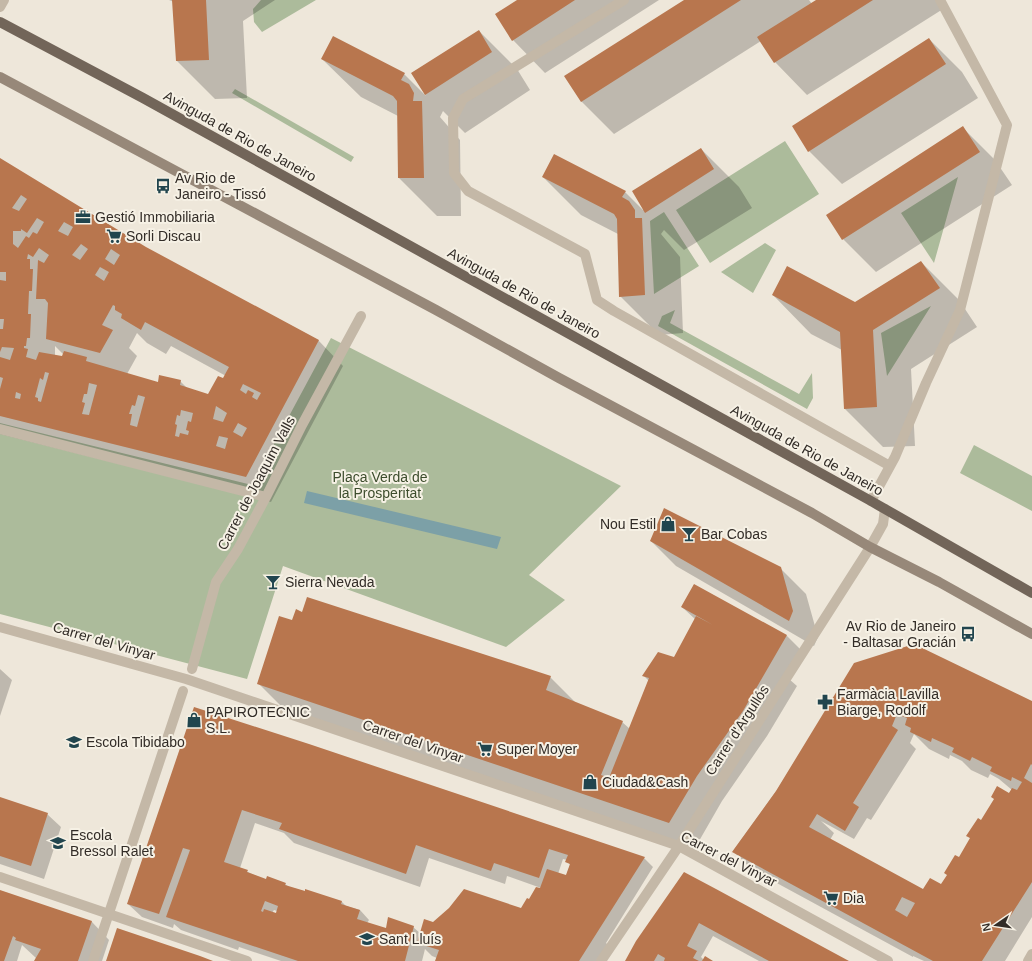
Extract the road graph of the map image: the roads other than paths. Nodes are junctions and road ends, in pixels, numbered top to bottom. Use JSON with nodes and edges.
{"nodes":[{"id":1,"x":624,"y":0,"type":"edge"},
{"id":2,"x":940,"y":0,"type":"edge"},
{"id":3,"x":0,"y":22,"type":"edge"},
{"id":4,"x":0,"y":77,"type":"edge"},
{"id":5,"x":361,"y":316,"type":"dead end"},
{"id":6,"x":0,"y":429,"type":"edge"},
{"id":7,"x":890,"y":466,"type":"junction"},
{"id":8,"x":266,"y":497,"type":"junction"},
{"id":9,"x":871,"y":501,"type":"junction"},
{"id":10,"x":885,"y":509,"type":"junction"},
{"id":11,"x":870,"y":547,"type":"junction"},
{"id":12,"x":1032,"y":593,"type":"edge"},
{"id":13,"x":0,"y":627,"type":"edge"},
{"id":14,"x":1032,"y":634,"type":"edge"},
{"id":15,"x":192,"y":669,"type":"dead end"},
{"id":16,"x":182,"y":691,"type":"dead end"},
{"id":17,"x":679,"y":846,"type":"junction"},
{"id":18,"x":0,"y":877,"type":"edge"},
{"id":19,"x":109,"y":913,"type":"junction"},
{"id":20,"x":1032,"y":954,"type":"edge"},
{"id":21,"x":93,"y":961,"type":"edge"},
{"id":22,"x":247,"y":961,"type":"edge"},
{"id":23,"x":601,"y":961,"type":"edge"},
{"id":24,"x":888,"y":961,"type":"edge"},
{"id":25,"x":1028,"y":961,"type":"edge"}],
"edges":[{"from":1,"to":7,"type":"street"},
{"from":2,"to":7,"type":"street"},
{"from":3,"to":9,"type":"main road","name":"Avinguda de Rio de Janeiro"},
{"from":4,"to":11,"type":"main road"},
{"from":5,"to":8,"type":"street","name":"Carrer de Joaquim Valls"},
{"from":6,"to":8,"type":"street"},
{"from":7,"to":9,"type":"street"},
{"from":8,"to":15,"type":"street","name":"Carrer de Joaquim Valls"},
{"from":9,"to":10,"type":"main road","name":"Avinguda de Rio de Janeiro"},
{"from":10,"to":11,"type":"street","name":"Carrer d'Argullós"},
{"from":10,"to":12,"type":"main road","name":"Avinguda de Rio de Janeiro"},
{"from":11,"to":14,"type":"main road"},
{"from":11,"to":17,"type":"street","name":"Carrer d'Argullós"},
{"from":13,"to":17,"type":"street","name":"Carrer del Vinyar"},
{"from":16,"to":19,"type":"street"},
{"from":17,"to":23,"type":"street","name":"Carrer d'Argullós"},
{"from":17,"to":24,"type":"street","name":"Carrer del Vinyar"},
{"from":18,"to":19,"type":"street"},
{"from":19,"to":21,"type":"street"},
{"from":19,"to":22,"type":"street"},
{"from":20,"to":25,"type":"street"}]}
